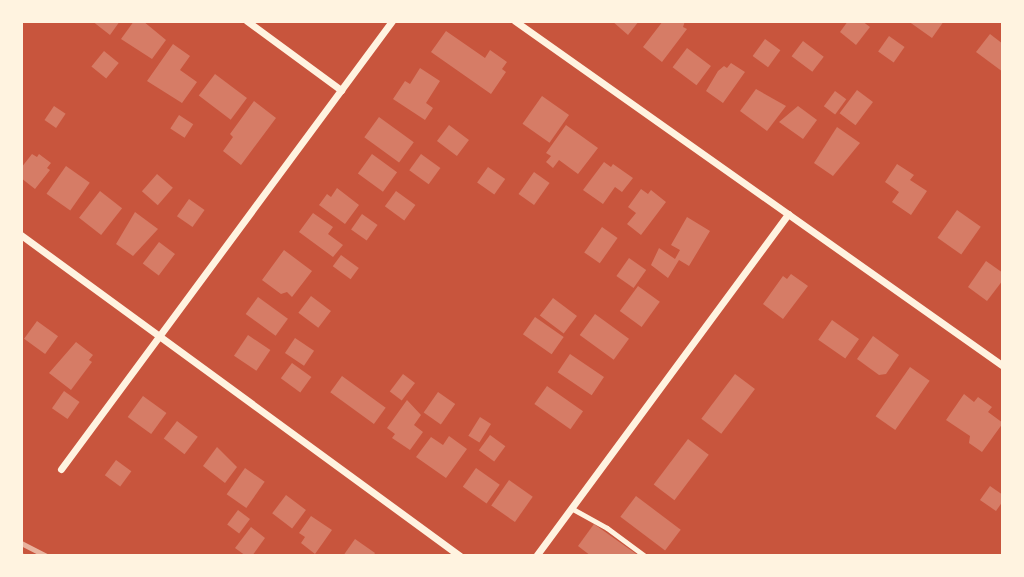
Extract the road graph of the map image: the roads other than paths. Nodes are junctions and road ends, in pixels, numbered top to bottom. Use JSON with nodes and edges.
{"nodes":[{"id":1,"x":247,"y":21,"type":"edge"},
{"id":2,"x":393,"y":21,"type":"edge"},
{"id":3,"x":515,"y":21,"type":"edge"},
{"id":4,"x":341,"y":90,"type":"junction"},
{"id":5,"x":788,"y":214,"type":"junction"},
{"id":6,"x":21,"y":235,"type":"edge"},
{"id":7,"x":160,"y":336,"type":"junction"},
{"id":8,"x":1003,"y":366,"type":"edge"},
{"id":9,"x":61,"y":469,"type":"dead end"},
{"id":10,"x":571,"y":508,"type":"junction"},
{"id":11,"x":460,"y":556,"type":"edge"},
{"id":12,"x":536,"y":556,"type":"edge"},
{"id":13,"x":645,"y":556,"type":"edge"}],
"edges":[{"from":1,"to":4,"type":"street"},
{"from":2,"to":4,"type":"street"},
{"from":3,"to":5,"type":"street"},
{"from":4,"to":7,"type":"street"},
{"from":5,"to":8,"type":"street"},
{"from":5,"to":10,"type":"street"},
{"from":6,"to":7,"type":"street"},
{"from":7,"to":9,"type":"street"},
{"from":7,"to":11,"type":"street"},
{"from":10,"to":12,"type":"street"},
{"from":10,"to":13,"type":"lane"}]}
